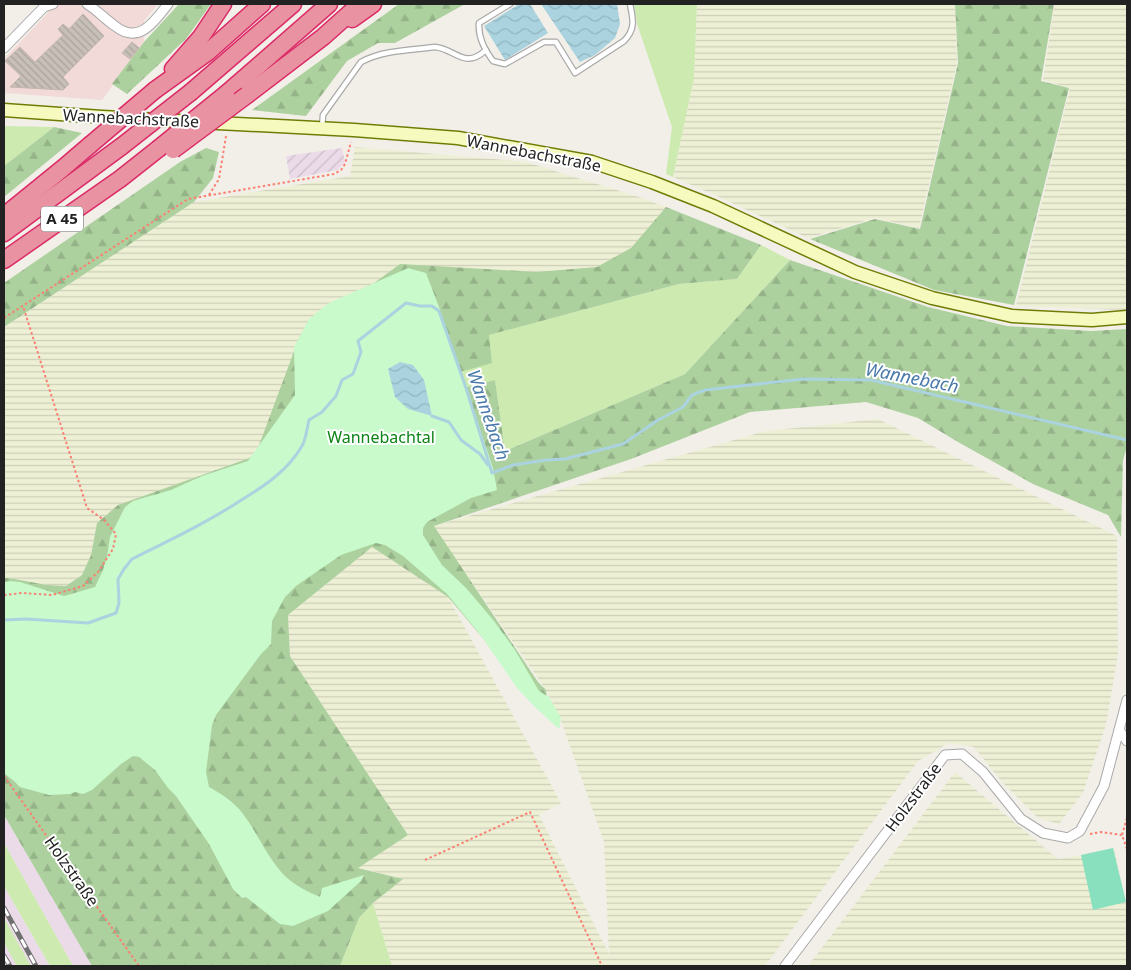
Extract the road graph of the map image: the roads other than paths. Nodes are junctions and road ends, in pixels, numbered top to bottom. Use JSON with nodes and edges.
{"nodes":[{"id":1,"x":53,"y":4,"type":"edge"},
{"id":2,"x":87,"y":4,"type":"edge"},
{"id":3,"x":168,"y":4,"type":"edge"},
{"id":4,"x":224,"y":4,"type":"edge"},
{"id":5,"x":262,"y":4,"type":"edge"},
{"id":6,"x":293,"y":4,"type":"edge"},
{"id":7,"x":329,"y":4,"type":"edge"},
{"id":8,"x":360,"y":4,"type":"edge"},
{"id":9,"x":374,"y":4,"type":"edge"},
{"id":10,"x":510,"y":4,"type":"edge"},
{"id":11,"x":630,"y":4,"type":"edge"},
{"id":12,"x":323,"y":37,"type":"junction"},
{"id":13,"x":4,"y":48,"type":"edge"},
{"id":14,"x":486,"y":50,"type":"junction"},
{"id":15,"x":155,"y":90,"type":"junction"},
{"id":16,"x":4,"y":110,"type":"edge"},
{"id":17,"x":322,"y":129,"type":"junction"},
{"id":18,"x":165,"y":149,"type":"junction"},
{"id":19,"x":4,"y":216,"type":"edge"},
{"id":20,"x":4,"y":233,"type":"edge"},
{"id":21,"x":4,"y":260,"type":"edge"},
{"id":22,"x":1127,"y":317,"type":"edge"},
{"id":23,"x":1127,"y":700,"type":"edge"},
{"id":24,"x":1119,"y":730,"type":"junction"},
{"id":25,"x":1127,"y":740,"type":"edge"},
{"id":26,"x":785,"y":966,"type":"edge"}],
"edges":[{"from":1,"to":13,"type":"street"},
{"from":2,"to":3,"type":"street"},
{"from":4,"to":15,"type":"highway"},
{"from":5,"to":15,"type":"highway"},
{"from":6,"to":20,"type":"highway","number":"A 45","bridge":true},
{"from":7,"to":18,"type":"highway","number":"A 45","bridge":true},
{"from":8,"to":12,"type":"highway"},
{"from":9,"to":12,"type":"highway"},
{"from":10,"to":14,"type":"lane"},
{"from":11,"to":14,"type":"lane"},
{"from":12,"to":18,"type":"highway","bridge":true},
{"from":14,"to":17,"type":"lane"},
{"from":15,"to":19,"type":"highway","bridge":true},
{"from":16,"to":17,"type":"main road","name":"Wannebachstraße"},
{"from":17,"to":22,"type":"main road","name":"Wannebachstraße"},
{"from":18,"to":21,"type":"highway","number":"A 45"},
{"from":23,"to":24,"type":"street"},
{"from":24,"to":25,"type":"street"},
{"from":24,"to":26,"type":"street","name":"Holzstraße"}]}
